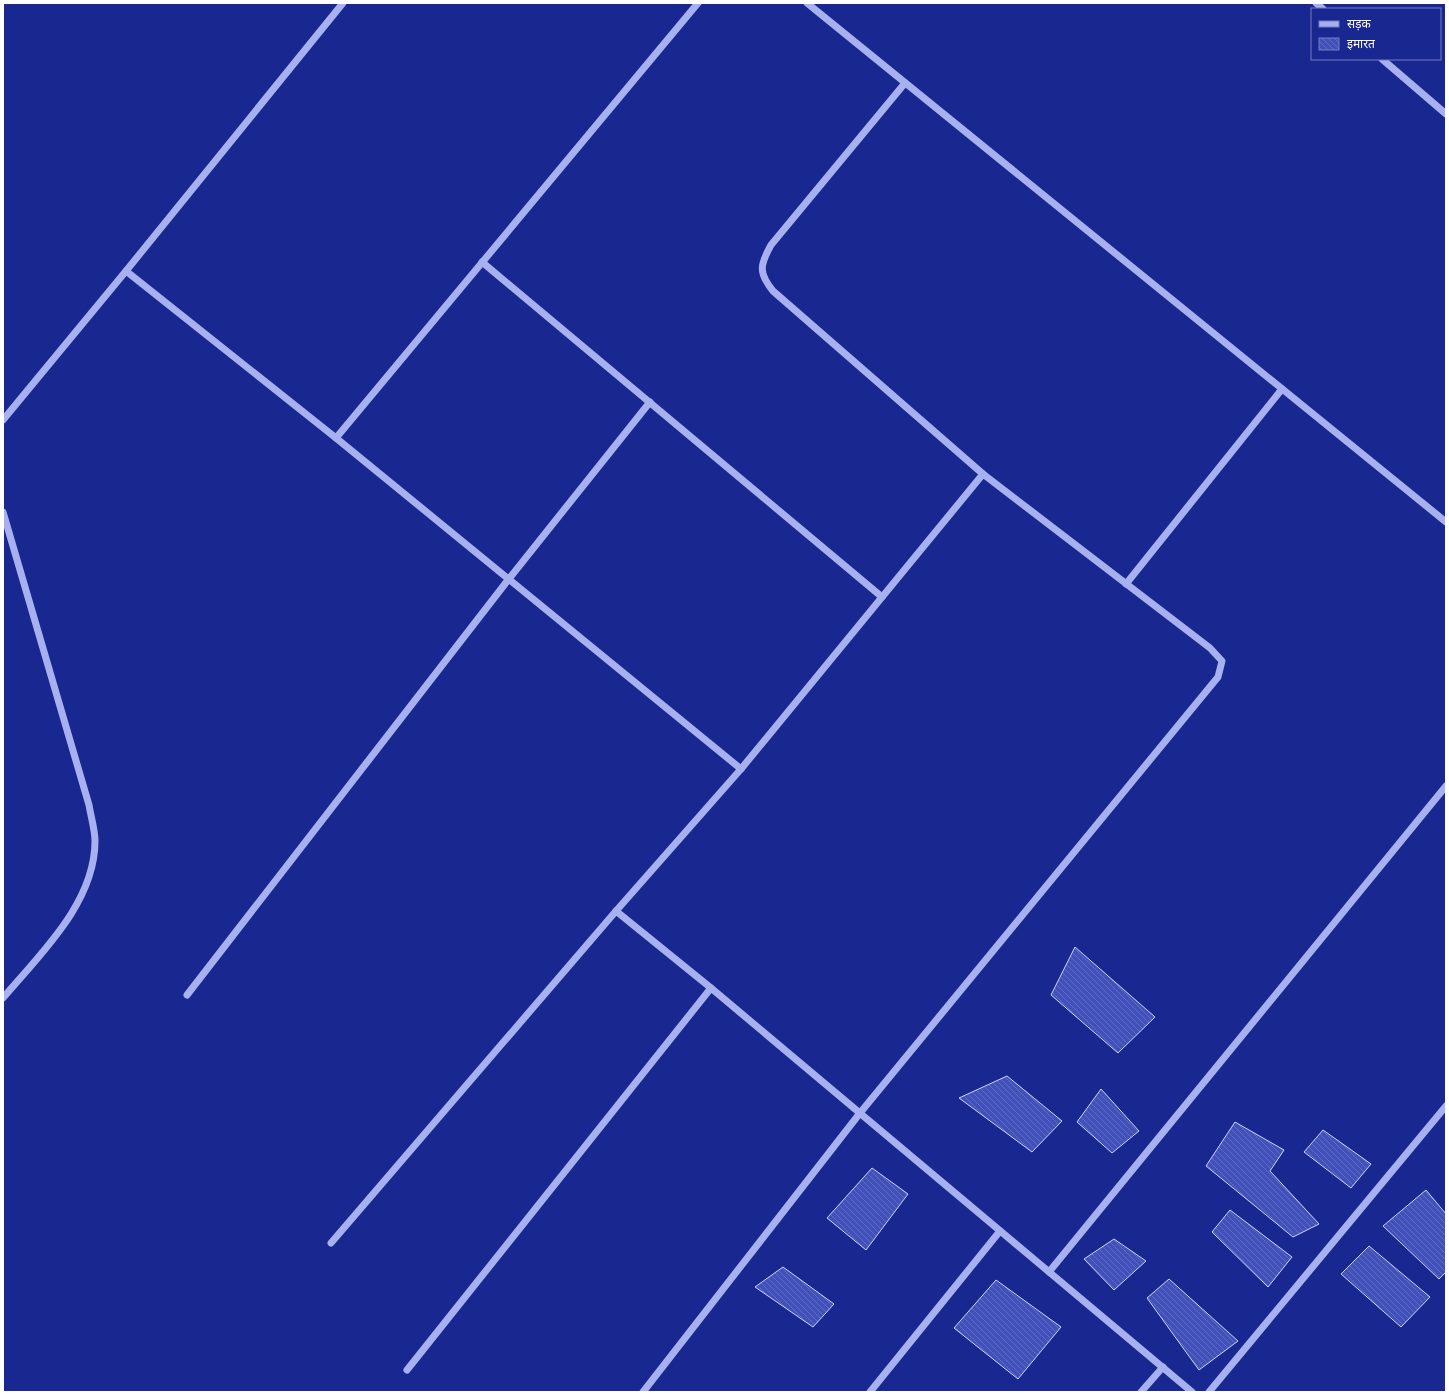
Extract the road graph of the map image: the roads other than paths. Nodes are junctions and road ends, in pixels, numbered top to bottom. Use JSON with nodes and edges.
{"nodes":[{"id":1,"x":343,"y":3,"type":"edge"},
{"id":2,"x":698,"y":3,"type":"edge"},
{"id":3,"x":807,"y":3,"type":"edge"},
{"id":4,"x":1383,"y":60,"type":"edge"},
{"id":5,"x":905,"y":83,"type":"junction"},
{"id":6,"x":1446,"y":114,"type":"edge"},
{"id":7,"x":482,"y":262,"type":"junction"},
{"id":8,"x":126,"y":271,"type":"junction"},
{"id":9,"x":1282,"y":390,"type":"junction"},
{"id":10,"x":650,"y":402,"type":"junction"},
{"id":11,"x":3,"y":420,"type":"edge"},
{"id":12,"x":336,"y":438,"type":"junction"},
{"id":13,"x":983,"y":474,"type":"junction"},
{"id":14,"x":3,"y":512,"type":"edge"},
{"id":15,"x":1446,"y":522,"type":"edge"},
{"id":16,"x":508,"y":580,"type":"junction"},
{"id":17,"x":1126,"y":584,"type":"junction"},
{"id":18,"x":882,"y":597,"type":"junction"},
{"id":19,"x":741,"y":769,"type":"junction"},
{"id":20,"x":1446,"y":786,"type":"edge"},
{"id":21,"x":616,"y":911,"type":"junction"},
{"id":22,"x":711,"y":988,"type":"junction"},
{"id":23,"x":187,"y":995,"type":"dead end"},
{"id":24,"x":3,"y":998,"type":"edge"},
{"id":25,"x":1446,"y":1106,"type":"edge"},
{"id":26,"x":860,"y":1113,"type":"junction"},
{"id":27,"x":1000,"y":1231,"type":"junction"},
{"id":28,"x":331,"y":1243,"type":"dead end"},
{"id":29,"x":1049,"y":1272,"type":"junction"},
{"id":30,"x":1163,"y":1367,"type":"junction"},
{"id":31,"x":407,"y":1370,"type":"dead end"},
{"id":32,"x":643,"y":1392,"type":"edge"},
{"id":33,"x":870,"y":1392,"type":"edge"},
{"id":34,"x":1141,"y":1392,"type":"edge"},
{"id":35,"x":1192,"y":1392,"type":"edge"},
{"id":36,"x":1209,"y":1392,"type":"edge"}],
"edges":[{"from":1,"to":8,"type":"street"},
{"from":2,"to":7,"type":"street"},
{"from":3,"to":5,"type":"street"},
{"from":4,"to":6,"type":"street"},
{"from":5,"to":9,"type":"street"},
{"from":5,"to":13,"type":"street"},
{"from":7,"to":10,"type":"street"},
{"from":7,"to":12,"type":"street"},
{"from":8,"to":11,"type":"street"},
{"from":8,"to":12,"type":"street"},
{"from":9,"to":15,"type":"street"},
{"from":9,"to":17,"type":"street"},
{"from":10,"to":16,"type":"street"},
{"from":10,"to":18,"type":"street"},
{"from":12,"to":16,"type":"street"},
{"from":13,"to":17,"type":"street"},
{"from":13,"to":18,"type":"street"},
{"from":14,"to":24,"type":"street"},
{"from":16,"to":19,"type":"street"},
{"from":16,"to":23,"type":"street"},
{"from":17,"to":26,"type":"street"},
{"from":18,"to":19,"type":"street"},
{"from":19,"to":21,"type":"street"},
{"from":20,"to":29,"type":"street"},
{"from":21,"to":22,"type":"street"},
{"from":21,"to":28,"type":"street"},
{"from":22,"to":26,"type":"street"},
{"from":22,"to":31,"type":"street"},
{"from":25,"to":36,"type":"street"},
{"from":26,"to":27,"type":"street"},
{"from":26,"to":32,"type":"street"},
{"from":27,"to":29,"type":"street"},
{"from":27,"to":33,"type":"street"},
{"from":29,"to":30,"type":"street"},
{"from":30,"to":34,"type":"street"},
{"from":30,"to":35,"type":"street"}]}
